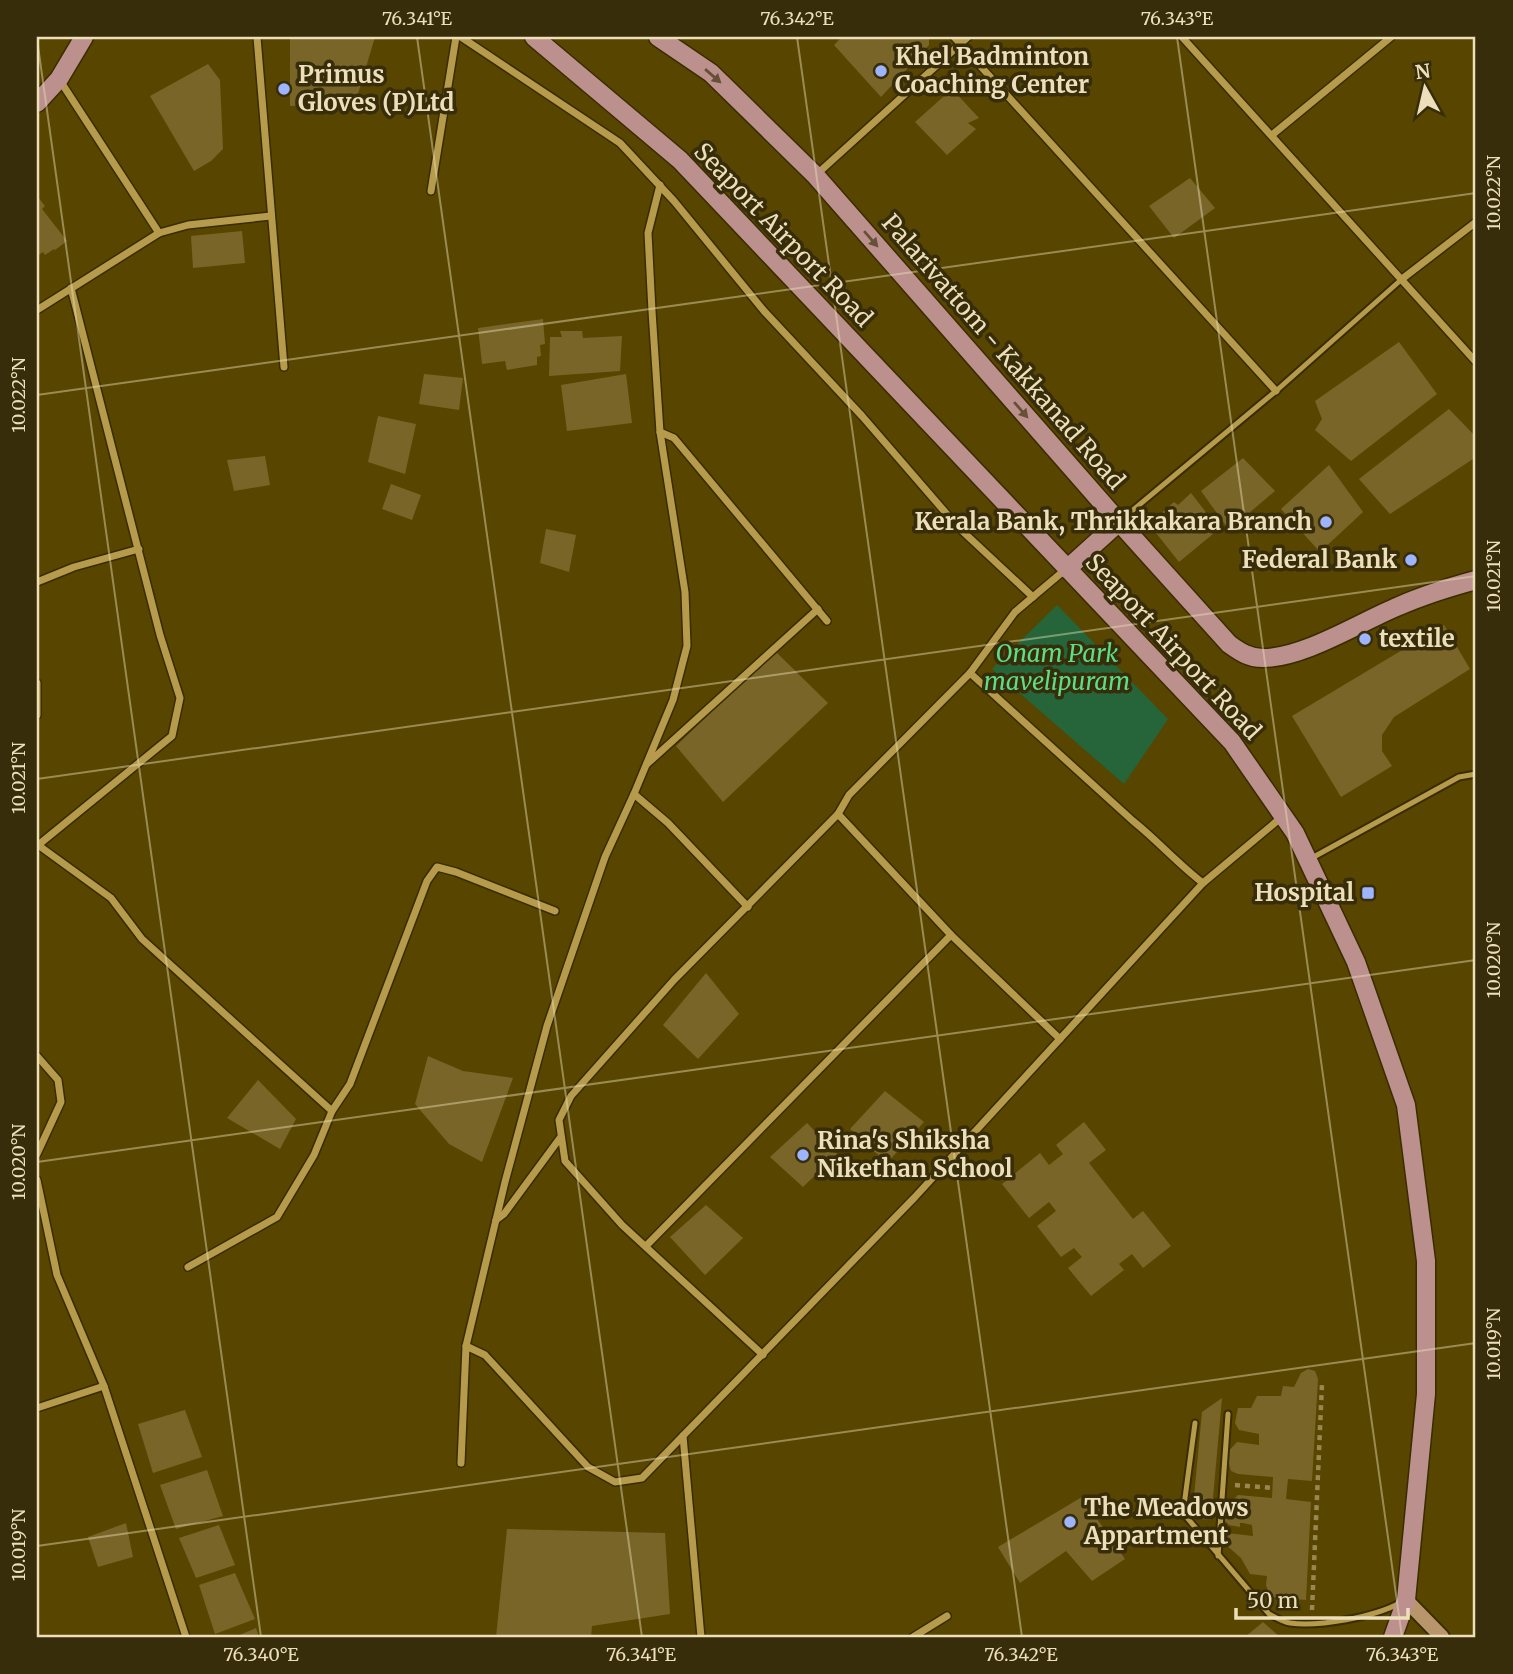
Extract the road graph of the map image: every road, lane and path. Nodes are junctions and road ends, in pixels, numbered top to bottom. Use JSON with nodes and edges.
{"nodes":[{"id":1,"x":84,"y":37,"type":"edge"},
{"id":2,"x":257,"y":37,"type":"edge"},
{"id":3,"x":459,"y":37,"type":"edge"},
{"id":4,"x":534,"y":37,"type":"edge"},
{"id":5,"x":657,"y":37,"type":"edge"},
{"id":6,"x":954,"y":37,"type":"edge"},
{"id":7,"x":968,"y":37,"type":"edge"},
{"id":8,"x":1182,"y":37,"type":"edge"},
{"id":9,"x":1391,"y":37,"type":"edge"},
{"id":10,"x":960,"y":43,"type":"junction"},
{"id":11,"x":60,"y":79,"type":"junction"},
{"id":12,"x":37,"y":103,"type":"edge"},
{"id":13,"x":1272,"y":135,"type":"junction"},
{"id":14,"x":816,"y":175,"type":"junction"},
{"id":15,"x":660,"y":185,"type":"junction"},
{"id":16,"x":431,"y":191,"type":"dead end"},
{"id":17,"x":271,"y":216,"type":"junction"},
{"id":18,"x":1476,"y":222,"type":"edge"},
{"id":19,"x":159,"y":233,"type":"junction"},
{"id":20,"x":1402,"y":279,"type":"junction"},
{"id":21,"x":71,"y":288,"type":"junction"},
{"id":22,"x":37,"y":310,"type":"edge"},
{"id":23,"x":1476,"y":362,"type":"edge"},
{"id":24,"x":284,"y":367,"type":"dead end"},
{"id":25,"x":1276,"y":391,"type":"junction"},
{"id":26,"x":660,"y":432,"type":"junction"},
{"id":27,"x":1119,"y":522,"type":"junction"},
{"id":28,"x":139,"y":550,"type":"junction"},
{"id":29,"x":1067,"y":569,"type":"junction"},
{"id":30,"x":1476,"y":580,"type":"edge"},
{"id":31,"x":37,"y":582,"type":"edge"},
{"id":32,"x":1033,"y":597,"type":"junction"},
{"id":33,"x":818,"y":609,"type":"junction"},
{"id":34,"x":827,"y":621,"type":"dead end"},
{"id":35,"x":970,"y":673,"type":"junction"},
{"id":36,"x":37,"y":683,"type":"edge"},
{"id":37,"x":37,"y":715,"type":"edge"},
{"id":38,"x":644,"y":767,"type":"junction"},
{"id":39,"x":1476,"y":774,"type":"edge"},
{"id":40,"x":634,"y":794,"type":"junction"},
{"id":41,"x":838,"y":814,"type":"junction"},
{"id":42,"x":1284,"y":815,"type":"junction"},
{"id":43,"x":37,"y":845,"type":"edge"},
{"id":44,"x":1307,"y":860,"type":"junction"},
{"id":45,"x":1203,"y":883,"type":"junction"},
{"id":46,"x":748,"y":907,"type":"junction"},
{"id":47,"x":555,"y":911,"type":"dead end"},
{"id":48,"x":951,"y":935,"type":"junction"},
{"id":49,"x":1060,"y":1039,"type":"junction"},
{"id":50,"x":37,"y":1056,"type":"edge"},
{"id":51,"x":332,"y":1111,"type":"junction"},
{"id":52,"x":560,"y":1138,"type":"junction"},
{"id":53,"x":37,"y":1154,"type":"edge"},
{"id":54,"x":37,"y":1180,"type":"edge"},
{"id":55,"x":495,"y":1222,"type":"junction"},
{"id":56,"x":646,"y":1246,"type":"junction"},
{"id":57,"x":188,"y":1267,"type":"dead end"},
{"id":58,"x":466,"y":1346,"type":"junction"},
{"id":59,"x":763,"y":1354,"type":"junction"},
{"id":60,"x":1322,"y":1384,"type":"dead end"},
{"id":61,"x":104,"y":1386,"type":"junction"},
{"id":62,"x":37,"y":1408,"type":"edge"},
{"id":63,"x":1228,"y":1414,"type":"dead end"},
{"id":64,"x":1195,"y":1423,"type":"dead end"},
{"id":65,"x":683,"y":1436,"type":"junction"},
{"id":66,"x":461,"y":1463,"type":"dead end"},
{"id":67,"x":1223,"y":1484,"type":"junction"},
{"id":68,"x":1273,"y":1488,"type":"dead end"},
{"id":69,"x":1218,"y":1556,"type":"junction"},
{"id":70,"x":1406,"y":1600,"type":"junction"},
{"id":71,"x":1312,"y":1604,"type":"dead end"},
{"id":72,"x":947,"y":1616,"type":"dead end"},
{"id":73,"x":186,"y":1637,"type":"edge"},
{"id":74,"x":701,"y":1637,"type":"edge"},
{"id":75,"x":913,"y":1637,"type":"edge"},
{"id":76,"x":1393,"y":1637,"type":"edge"},
{"id":77,"x":1442,"y":1637,"type":"edge"}],
"edges":[{"from":1,"to":11,"type":"main road"},
{"from":2,"to":17,"type":"street"},
{"from":3,"to":15,"type":"street"},
{"from":3,"to":16,"type":"street"},
{"from":4,"to":29,"type":"main road","name":"Seaport Airport Road"},
{"from":5,"to":14,"type":"main road","name":"Palarivattom - Kakkanad Road","one_way":true},
{"from":6,"to":10,"type":"street"},
{"from":7,"to":10,"type":"street"},
{"from":8,"to":13,"type":"street"},
{"from":9,"to":13,"type":"street"},
{"from":10,"to":14,"type":"street"},
{"from":10,"to":25,"type":"street"},
{"from":11,"to":12,"type":"main road"},
{"from":11,"to":19,"type":"street"},
{"from":13,"to":20,"type":"street"},
{"from":14,"to":27,"type":"main road","name":"Palarivattom - Kakkanad Road","one_way":true},
{"from":15,"to":26,"type":"street"},
{"from":15,"to":32,"type":"street"},
{"from":17,"to":19,"type":"street"},
{"from":17,"to":24,"type":"street"},
{"from":18,"to":20,"type":"street"},
{"from":19,"to":21,"type":"street"},
{"from":20,"to":23,"type":"street"},
{"from":20,"to":25,"type":"lane"},
{"from":21,"to":22,"type":"street"},
{"from":21,"to":28,"type":"street"},
{"from":25,"to":27,"type":"lane"},
{"from":26,"to":33,"type":"street"},
{"from":26,"to":38,"type":"street"},
{"from":27,"to":29,"type":"main road"},
{"from":27,"to":30,"type":"main road","name":"Palarivattom - Kakkanad Road"},
{"from":28,"to":31,"type":"street"},
{"from":28,"to":43,"type":"street"},
{"from":29,"to":32,"type":"street"},
{"from":29,"to":42,"type":"main road","name":"Seaport Airport Road"},
{"from":32,"to":35,"type":"street"},
{"from":33,"to":34,"type":"street"},
{"from":33,"to":38,"type":"street"},
{"from":35,"to":41,"type":"street"},
{"from":35,"to":45,"type":"street"},
{"from":36,"to":37,"type":"street"},
{"from":38,"to":40,"type":"street"},
{"from":39,"to":44,"type":"lane"},
{"from":40,"to":46,"type":"street"},
{"from":40,"to":55,"type":"street"},
{"from":41,"to":46,"type":"street"},
{"from":41,"to":48,"type":"street"},
{"from":42,"to":44,"type":"main road","name":"Seaport Airport Road"},
{"from":42,"to":45,"type":"street"},
{"from":43,"to":51,"type":"street"},
{"from":44,"to":70,"type":"main road","name":"Seaport Airport Road"},
{"from":45,"to":49,"type":"street"},
{"from":46,"to":52,"type":"street"},
{"from":47,"to":51,"type":"street"},
{"from":48,"to":49,"type":"street"},
{"from":48,"to":56,"type":"street"},
{"from":49,"to":59,"type":"street"},
{"from":50,"to":53,"type":"street"},
{"from":51,"to":57,"type":"street"},
{"from":52,"to":55,"type":"street"},
{"from":52,"to":56,"type":"street"},
{"from":54,"to":61,"type":"street"},
{"from":55,"to":58,"type":"street"},
{"from":56,"to":59,"type":"street"},
{"from":58,"to":65,"type":"street"},
{"from":58,"to":66,"type":"street"},
{"from":59,"to":65,"type":"street"},
{"from":60,"to":71,"type":"path"},
{"from":61,"to":62,"type":"street"},
{"from":61,"to":73,"type":"street"},
{"from":63,"to":67,"type":"lane"},
{"from":64,"to":69,"type":"lane"},
{"from":65,"to":74,"type":"street"},
{"from":67,"to":68,"type":"path"},
{"from":67,"to":69,"type":"lane"},
{"from":69,"to":70,"type":"lane"},
{"from":70,"to":76,"type":"main road","name":"Seaport Airport Road"},
{"from":70,"to":77,"type":"main road"},
{"from":72,"to":75,"type":"street"}]}
